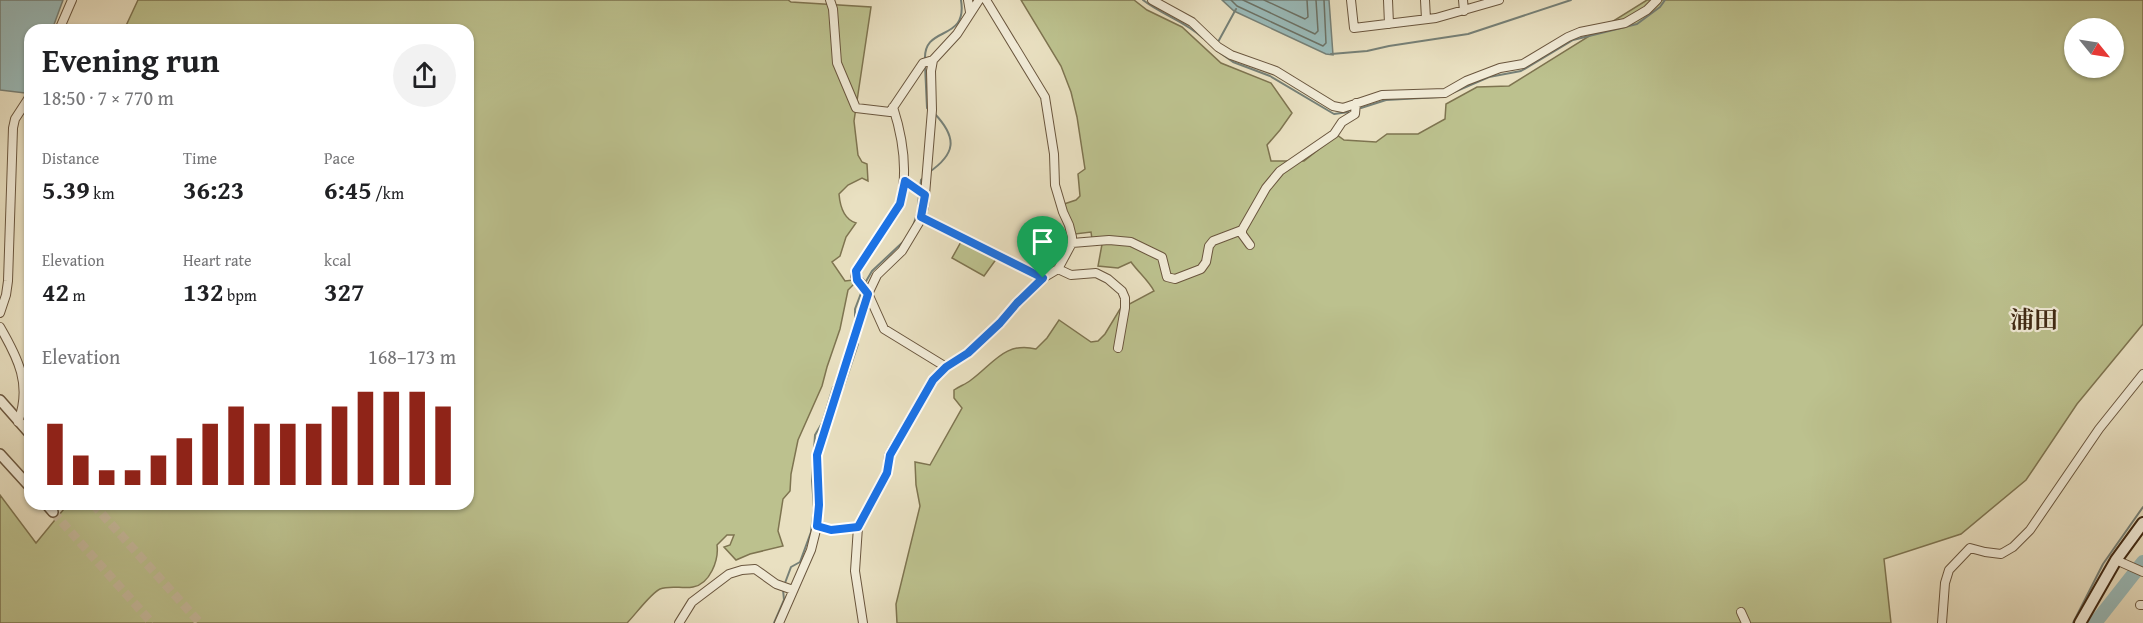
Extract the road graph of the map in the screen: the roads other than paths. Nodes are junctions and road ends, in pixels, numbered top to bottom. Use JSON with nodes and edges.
{"nodes":[{"id":1,"x":72,"y":0,"type":"edge"},
{"id":2,"x":830,"y":0,"type":"edge"},
{"id":3,"x":968,"y":0,"type":"edge"},
{"id":4,"x":978,"y":0,"type":"edge"},
{"id":5,"x":986,"y":0,"type":"edge"},
{"id":6,"x":1152,"y":0,"type":"edge"},
{"id":7,"x":1351,"y":0,"type":"edge"},
{"id":8,"x":1388,"y":0,"type":"edge"},
{"id":9,"x":1425,"y":0,"type":"edge"},
{"id":10,"x":1463,"y":0,"type":"edge"},
{"id":11,"x":1499,"y":0,"type":"edge"},
{"id":12,"x":1657,"y":0,"type":"edge"},
{"id":13,"x":1464,"y":11,"type":"junction"},
{"id":14,"x":970,"y":12,"type":"junction"},
{"id":15,"x":1426,"y":19,"type":"junction"},
{"id":16,"x":62,"y":24,"type":"edge"},
{"id":17,"x":1389,"y":24,"type":"junction"},
{"id":18,"x":928,"y":61,"type":"junction"},
{"id":19,"x":1356,"y":103,"type":"junction"},
{"id":20,"x":24,"y":105,"type":"edge"},
{"id":21,"x":893,"y":107,"type":"junction"},
{"id":22,"x":905,"y":181,"type":"junction"},
{"id":23,"x":921,"y":193,"type":"junction"},
{"id":24,"x":921,"y":217,"type":"junction"},
{"id":25,"x":1242,"y":230,"type":"junction"},
{"id":26,"x":1072,"y":243,"type":"junction"},
{"id":27,"x":1250,"y":245,"type":"dead end"},
{"id":28,"x":1058,"y":269,"type":"junction"},
{"id":29,"x":1043,"y":278,"type":"junction"},
{"id":30,"x":865,"y":289,"type":"junction"},
{"id":31,"x":0,"y":313,"type":"edge"},
{"id":32,"x":0,"y":327,"type":"edge"},
{"id":33,"x":1118,"y":348,"type":"dead end"},
{"id":34,"x":946,"y":367,"type":"junction"},
{"id":35,"x":2143,"y":374,"type":"edge"},
{"id":36,"x":0,"y":400,"type":"edge"},
{"id":37,"x":18,"y":422,"type":"junction"},
{"id":38,"x":24,"y":428,"type":"edge"},
{"id":39,"x":0,"y":454,"type":"edge"},
{"id":40,"x":24,"y":480,"type":"edge"},
{"id":41,"x":2143,"y":523,"type":"edge"},
{"id":42,"x":817,"y":526,"type":"junction"},
{"id":43,"x":858,"y":527,"type":"junction"},
{"id":44,"x":2116,"y":560,"type":"junction"},
{"id":45,"x":2142,"y":571,"type":"edge"},
{"id":46,"x":787,"y":588,"type":"junction"},
{"id":47,"x":1742,"y":612,"type":"dead end"},
{"id":48,"x":680,"y":623,"type":"edge"},
{"id":49,"x":779,"y":623,"type":"edge"},
{"id":50,"x":863,"y":623,"type":"edge"},
{"id":51,"x":1746,"y":623,"type":"edge"},
{"id":52,"x":1942,"y":623,"type":"edge"},
{"id":53,"x":2080,"y":623,"type":"edge"}],
"edges":[{"from":1,"to":16,"type":"street"},
{"from":2,"to":21,"type":"street"},
{"from":3,"to":14,"type":"street"},
{"from":4,"to":14,"type":"street"},
{"from":5,"to":26,"type":"street"},
{"from":6,"to":19,"type":"street"},
{"from":7,"to":17,"type":"street"},
{"from":8,"to":17,"type":"street"},
{"from":9,"to":15,"type":"street"},
{"from":10,"to":13,"type":"street"},
{"from":11,"to":13,"type":"street"},
{"from":12,"to":19,"type":"street"},
{"from":13,"to":15,"type":"street"},
{"from":14,"to":18,"type":"street"},
{"from":15,"to":17,"type":"street"},
{"from":18,"to":21,"type":"street"},
{"from":18,"to":23,"type":"street"},
{"from":19,"to":25,"type":"street"},
{"from":20,"to":31,"type":"street"},
{"from":21,"to":22,"type":"street"},
{"from":22,"to":23,"type":"street"},
{"from":22,"to":30,"type":"street"},
{"from":23,"to":24,"type":"street"},
{"from":24,"to":29,"type":"street"},
{"from":24,"to":30,"type":"street"},
{"from":25,"to":26,"type":"street"},
{"from":25,"to":27,"type":"street"},
{"from":26,"to":28,"type":"street"},
{"from":28,"to":29,"type":"street"},
{"from":28,"to":33,"type":"street"},
{"from":29,"to":34,"type":"street"},
{"from":30,"to":34,"type":"street"},
{"from":30,"to":42,"type":"street"},
{"from":32,"to":37,"type":"street"},
{"from":34,"to":43,"type":"street"},
{"from":35,"to":52,"type":"street"},
{"from":36,"to":37,"type":"street"},
{"from":37,"to":38,"type":"street"},
{"from":39,"to":40,"type":"street"},
{"from":41,"to":44,"type":"main road"},
{"from":42,"to":43,"type":"street"},
{"from":42,"to":46,"type":"street"},
{"from":43,"to":50,"type":"street"},
{"from":44,"to":45,"type":"street"},
{"from":44,"to":53,"type":"main road"},
{"from":46,"to":48,"type":"street"},
{"from":46,"to":49,"type":"street"},
{"from":47,"to":51,"type":"street"}]}
